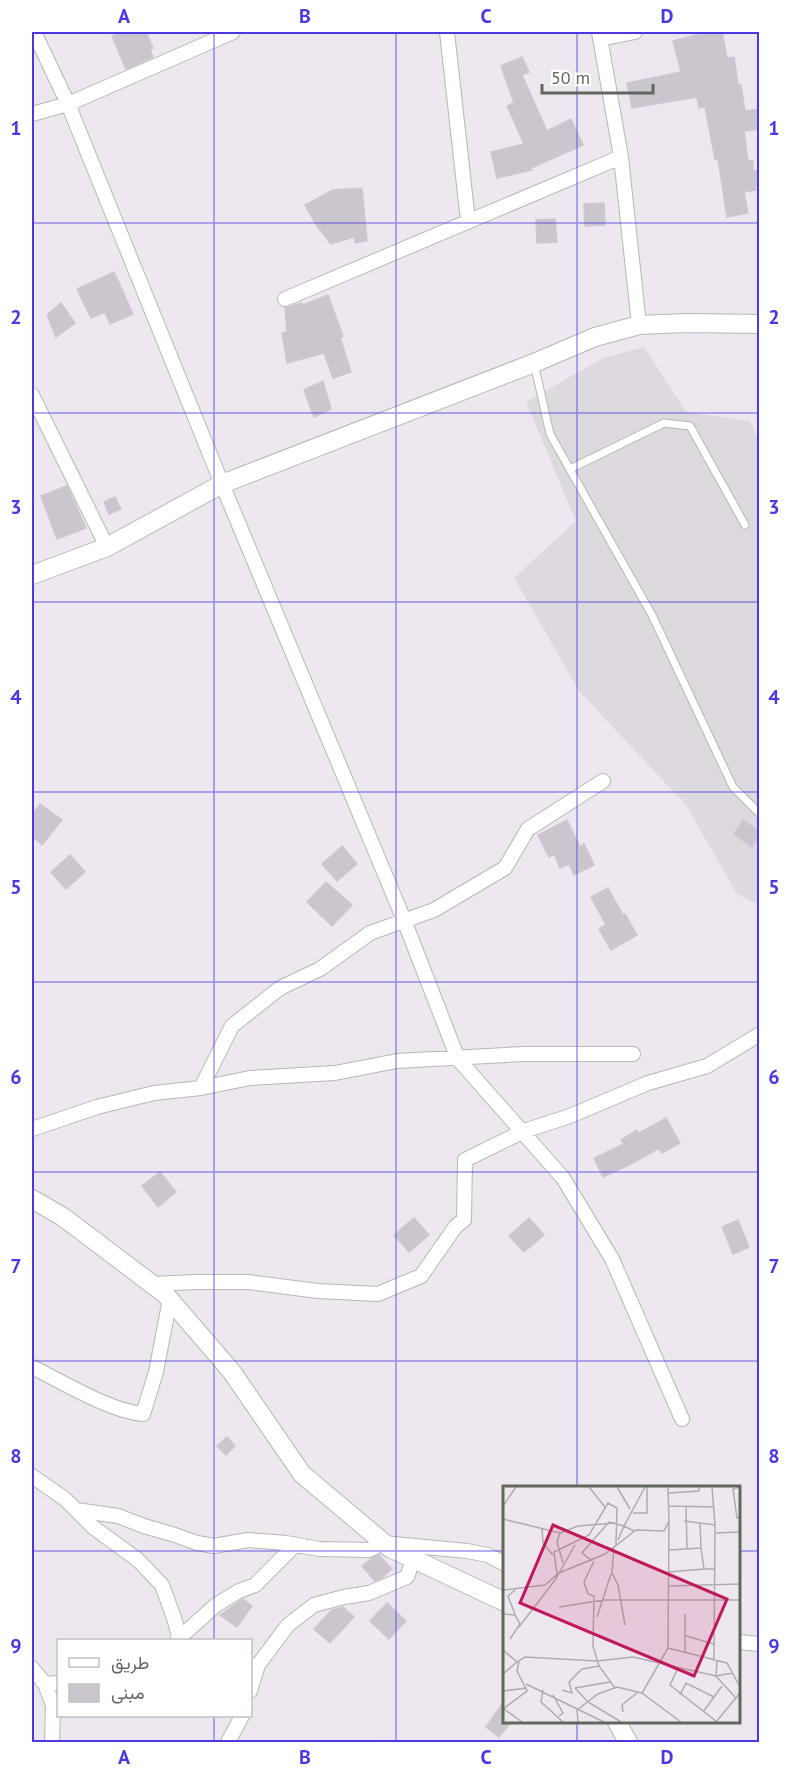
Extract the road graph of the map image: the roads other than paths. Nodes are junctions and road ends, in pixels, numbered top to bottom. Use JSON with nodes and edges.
{"nodes":[{"id":1,"x":34,"y":32,"type":"edge"},
{"id":2,"x":233,"y":32,"type":"edge"},
{"id":3,"x":447,"y":32,"type":"edge"},
{"id":4,"x":635,"y":32,"type":"edge"},
{"id":5,"x":599,"y":35,"type":"edge"},
{"id":6,"x":68,"y":104,"type":"junction"},
{"id":7,"x":32,"y":114,"type":"edge"},
{"id":8,"x":621,"y":157,"type":"junction"},
{"id":9,"x":468,"y":221,"type":"junction"},
{"id":10,"x":285,"y":299,"type":"dead end"},
{"id":11,"x":759,"y":324,"type":"edge"},
{"id":12,"x":639,"y":325,"type":"junction"},
{"id":13,"x":534,"y":363,"type":"junction"},
{"id":14,"x":32,"y":395,"type":"edge"},
{"id":15,"x":570,"y":469,"type":"junction"},
{"id":16,"x":222,"y":484,"type":"junction"},
{"id":17,"x":745,"y":525,"type":"dead end"},
{"id":18,"x":107,"y":547,"type":"junction"},
{"id":19,"x":32,"y":575,"type":"edge"},
{"id":20,"x":603,"y":781,"type":"dead end"},
{"id":21,"x":759,"y":814,"type":"edge"},
{"id":22,"x":404,"y":920,"type":"junction"},
{"id":23,"x":759,"y":1034,"type":"edge"},
{"id":24,"x":633,"y":1054,"type":"dead end"},
{"id":25,"x":458,"y":1059,"type":"junction"},
{"id":26,"x":201,"y":1088,"type":"junction"},
{"id":27,"x":32,"y":1129,"type":"edge"},
{"id":28,"x":524,"y":1131,"type":"junction"},
{"id":29,"x":32,"y":1200,"type":"edge"},
{"id":30,"x":152,"y":1284,"type":"junction"},
{"id":31,"x":170,"y":1299,"type":"junction"},
{"id":32,"x":32,"y":1367,"type":"edge"},
{"id":33,"x":682,"y":1419,"type":"dead end"},
{"id":34,"x":32,"y":1476,"type":"edge"},
{"id":35,"x":76,"y":1510,"type":"junction"},
{"id":36,"x":383,"y":1543,"type":"junction"},
{"id":37,"x":296,"y":1545,"type":"junction"},
{"id":38,"x":414,"y":1560,"type":"junction"},
{"id":39,"x":503,"y":1563,"type":"edge"},
{"id":40,"x":503,"y":1602,"type":"edge"},
{"id":41,"x":179,"y":1639,"type":"edge"},
{"id":42,"x":180,"y":1639,"type":"edge"},
{"id":43,"x":740,"y":1642,"type":"edge"},
{"id":44,"x":759,"y":1644,"type":"edge"},
{"id":45,"x":254,"y":1665,"type":"edge"},
{"id":46,"x":32,"y":1668,"type":"edge"},
{"id":47,"x":52,"y":1684,"type":"edge"},
{"id":48,"x":241,"y":1717,"type":"edge"},
{"id":49,"x":618,"y":1723,"type":"edge"},
{"id":50,"x":52,"y":1743,"type":"edge"},
{"id":51,"x":228,"y":1743,"type":"edge"},
{"id":52,"x":628,"y":1743,"type":"edge"}],
"edges":[{"from":1,"to":6,"type":"street"},
{"from":2,"to":6,"type":"street"},
{"from":3,"to":9,"type":"street"},
{"from":4,"to":5,"type":"street"},
{"from":5,"to":8,"type":"street"},
{"from":6,"to":7,"type":"street"},
{"from":6,"to":16,"type":"street"},
{"from":8,"to":9,"type":"street"},
{"from":8,"to":12,"type":"street"},
{"from":9,"to":10,"type":"street"},
{"from":11,"to":12,"type":"street"},
{"from":12,"to":13,"type":"street"},
{"from":13,"to":15,"type":"lane"},
{"from":13,"to":16,"type":"street"},
{"from":14,"to":18,"type":"street"},
{"from":15,"to":17,"type":"lane"},
{"from":15,"to":21,"type":"lane"},
{"from":16,"to":18,"type":"street"},
{"from":16,"to":22,"type":"street"},
{"from":18,"to":19,"type":"street"},
{"from":20,"to":22,"type":"street"},
{"from":22,"to":25,"type":"street"},
{"from":22,"to":26,"type":"street"},
{"from":23,"to":28,"type":"street"},
{"from":24,"to":25,"type":"street"},
{"from":25,"to":26,"type":"street"},
{"from":25,"to":28,"type":"street"},
{"from":26,"to":27,"type":"street"},
{"from":28,"to":30,"type":"street"},
{"from":28,"to":33,"type":"street"},
{"from":29,"to":30,"type":"street"},
{"from":30,"to":31,"type":"street"},
{"from":31,"to":32,"type":"street"},
{"from":31,"to":36,"type":"street"},
{"from":34,"to":35,"type":"street"},
{"from":35,"to":37,"type":"street"},
{"from":35,"to":41,"type":"street"},
{"from":36,"to":37,"type":"street"},
{"from":36,"to":38,"type":"street"},
{"from":36,"to":39,"type":"street"},
{"from":37,"to":42,"type":"street"},
{"from":38,"to":40,"type":"street"},
{"from":38,"to":45,"type":"street"},
{"from":43,"to":44,"type":"street"},
{"from":46,"to":47,"type":"street"},
{"from":47,"to":50,"type":"street"},
{"from":48,"to":51,"type":"street"},
{"from":49,"to":52,"type":"street"}]}
